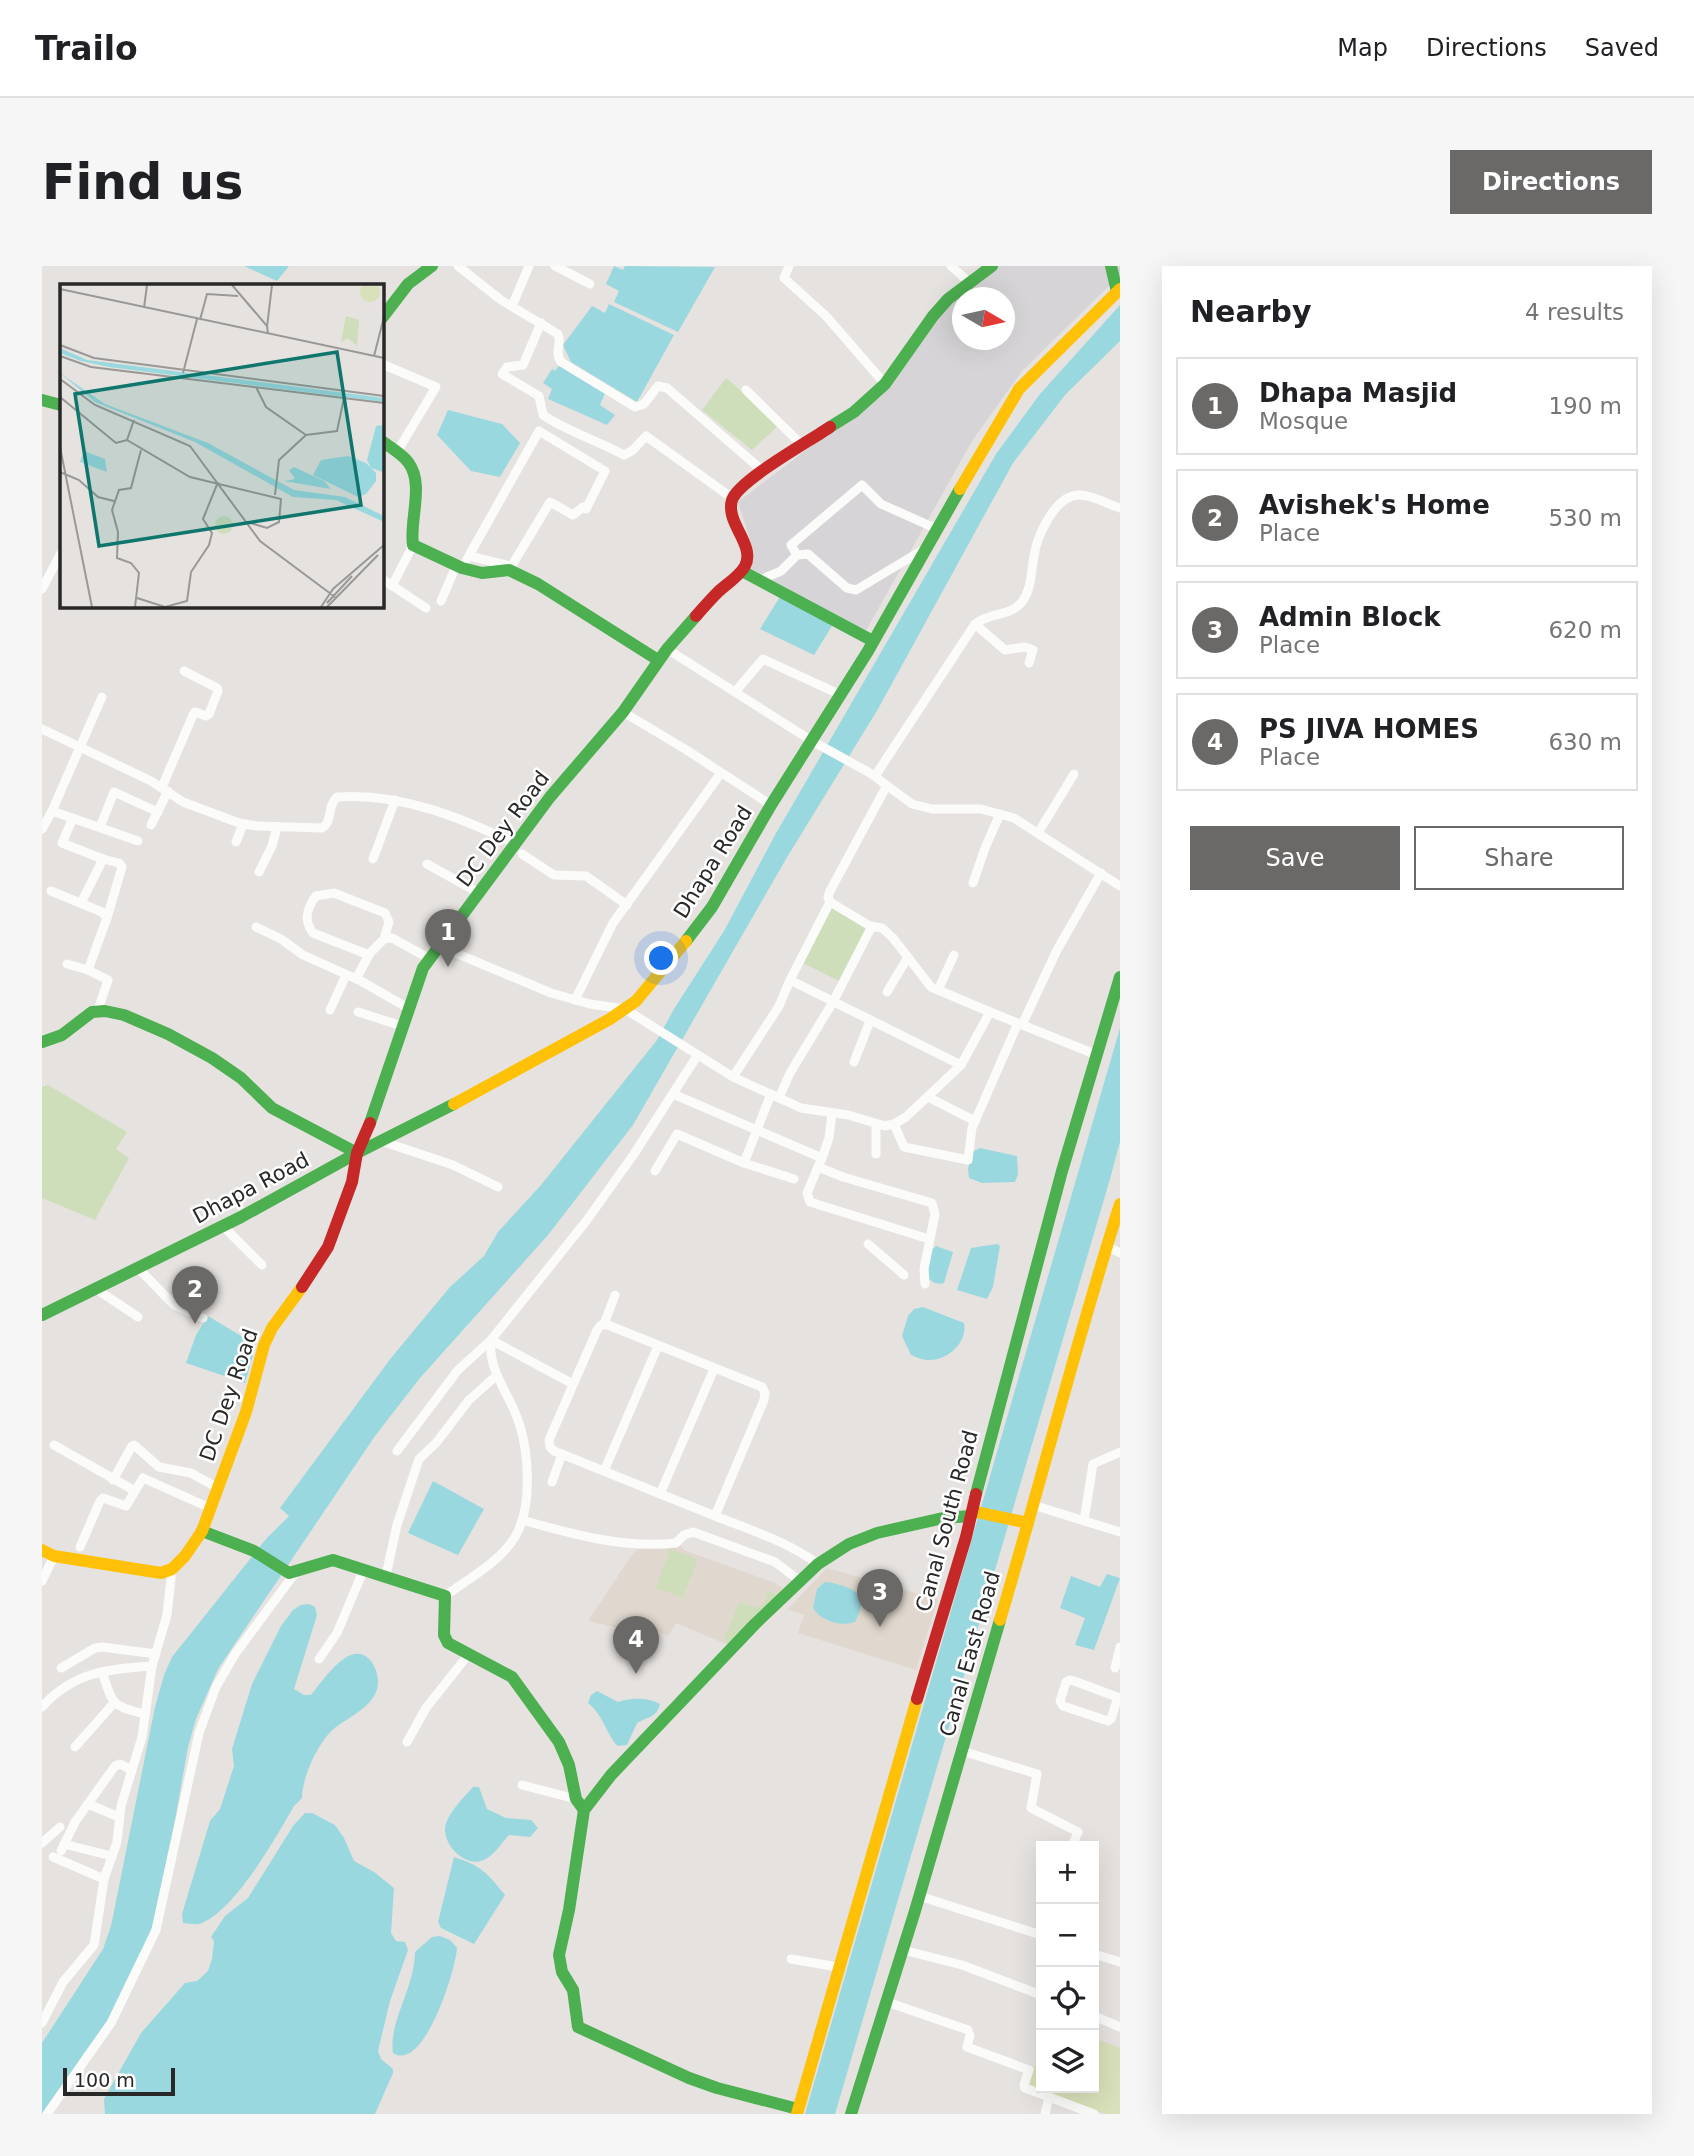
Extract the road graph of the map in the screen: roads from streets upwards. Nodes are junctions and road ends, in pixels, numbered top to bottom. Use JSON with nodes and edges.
{"nodes":[{"id":1,"x":432,"y":266,"type":"edge"},
{"id":2,"x":458,"y":266,"type":"edge"},
{"id":3,"x":529,"y":266,"type":"edge"},
{"id":4,"x":555,"y":266,"type":"edge"},
{"id":5,"x":789,"y":266,"type":"edge"},
{"id":6,"x":951,"y":266,"type":"edge"},
{"id":7,"x":992,"y":266,"type":"edge"},
{"id":8,"x":1111,"y":266,"type":"edge"},
{"id":9,"x":970,"y":283,"type":"junction"},
{"id":10,"x":590,"y":284,"type":"dead end"},
{"id":11,"x":1118,"y":291,"type":"edge"},
{"id":12,"x":512,"y":306,"type":"junction"},
{"id":13,"x":383,"y":317,"type":"edge"},
{"id":14,"x":541,"y":323,"type":"junction"},
{"id":15,"x":383,"y":365,"type":"edge"},
{"id":16,"x":885,"y":384,"type":"junction"},
{"id":17,"x":746,"y":390,"type":"dead end"},
{"id":18,"x":42,"y":400,"type":"edge"},
{"id":19,"x":60,"y":405,"type":"edge"},
{"id":20,"x":383,"y":442,"type":"edge"},
{"id":21,"x":803,"y":446,"type":"junction"},
{"id":22,"x":397,"y":452,"type":"junction"},
{"id":23,"x":763,"y":471,"type":"junction"},
{"id":24,"x":732,"y":498,"type":"junction"},
{"id":25,"x":1120,"y":508,"type":"edge"},
{"id":26,"x":937,"y":529,"type":"junction"},
{"id":27,"x":413,"y":545,"type":"junction"},
{"id":28,"x":925,"y":548,"type":"junction"},
{"id":29,"x":60,"y":555,"type":"edge"},
{"id":30,"x":797,"y":555,"type":"junction"},
{"id":31,"x":469,"y":556,"type":"junction"},
{"id":32,"x":459,"y":567,"type":"junction"},
{"id":33,"x":510,"y":569,"type":"junction"},
{"id":34,"x":743,"y":571,"type":"junction"},
{"id":35,"x":383,"y":580,"type":"edge"},
{"id":36,"x":760,"y":580,"type":"junction"},
{"id":37,"x":392,"y":586,"type":"junction"},
{"id":38,"x":42,"y":589,"type":"edge"},
{"id":39,"x":441,"y":601,"type":"dead end"},
{"id":40,"x":426,"y":608,"type":"dead end"},
{"id":41,"x":975,"y":624,"type":"junction"},
{"id":42,"x":873,"y":641,"type":"junction"},
{"id":43,"x":667,"y":649,"type":"junction"},
{"id":44,"x":658,"y":660,"type":"junction"},
{"id":45,"x":1029,"y":663,"type":"dead end"},
{"id":46,"x":184,"y":671,"type":"dead end"},
{"id":47,"x":735,"y":692,"type":"junction"},
{"id":48,"x":841,"y":695,"type":"junction"},
{"id":49,"x":102,"y":696,"type":"dead end"},
{"id":50,"x":623,"y":712,"type":"junction"},
{"id":51,"x":42,"y":729,"type":"edge"},
{"id":52,"x":812,"y":741,"type":"junction"},
{"id":53,"x":80,"y":748,"type":"junction"},
{"id":54,"x":721,"y":773,"type":"junction"},
{"id":55,"x":872,"y":774,"type":"junction"},
{"id":56,"x":1074,"y":775,"type":"dead end"},
{"id":57,"x":887,"y":787,"type":"junction"},
{"id":58,"x":165,"y":789,"type":"junction"},
{"id":59,"x":395,"y":800,"type":"junction"},
{"id":60,"x":771,"y":805,"type":"junction"},
{"id":61,"x":52,"y":811,"type":"junction"},
{"id":62,"x":158,"y":812,"type":"junction"},
{"id":63,"x":1000,"y":814,"type":"junction"},
{"id":64,"x":73,"y":818,"type":"junction"},
{"id":65,"x":243,"y":824,"type":"junction"},
{"id":66,"x":151,"y":825,"type":"dead end"},
{"id":67,"x":100,"y":827,"type":"junction"},
{"id":68,"x":278,"y":827,"type":"junction"},
{"id":69,"x":42,"y":829,"type":"edge"},
{"id":70,"x":1038,"y":833,"type":"junction"},
{"id":71,"x":138,"y":841,"type":"dead end"},
{"id":72,"x":236,"y":842,"type":"dead end"},
{"id":73,"x":519,"y":849,"type":"junction"},
{"id":74,"x":103,"y":859,"type":"junction"},
{"id":75,"x":373,"y":859,"type":"dead end"},
{"id":76,"x":427,"y":864,"type":"dead end"},
{"id":77,"x":259,"y":872,"type":"dead end"},
{"id":78,"x":1101,"y":873,"type":"junction"},
{"id":79,"x":973,"y":883,"type":"dead end"},
{"id":80,"x":1120,"y":886,"type":"edge"},
{"id":81,"x":51,"y":891,"type":"dead end"},
{"id":82,"x":479,"y":893,"type":"junction"},
{"id":83,"x":80,"y":902,"type":"junction"},
{"id":84,"x":830,"y":902,"type":"junction"},
{"id":85,"x":627,"y":905,"type":"junction"},
{"id":86,"x":107,"y":918,"type":"junction"},
{"id":87,"x":872,"y":926,"type":"junction"},
{"id":88,"x":256,"y":928,"type":"dead end"},
{"id":89,"x":384,"y":939,"type":"junction"},
{"id":90,"x":439,"y":946,"type":"junction"},
{"id":91,"x":369,"y":954,"type":"junction"},
{"id":92,"x":954,"y":955,"type":"dead end"},
{"id":93,"x":908,"y":957,"type":"junction"},
{"id":94,"x":430,"y":958,"type":"junction"},
{"id":95,"x":67,"y":964,"type":"dead end"},
{"id":96,"x":88,"y":971,"type":"junction"},
{"id":97,"x":346,"y":975,"type":"junction"},
{"id":98,"x":1120,"y":977,"type":"edge"},
{"id":99,"x":356,"y":979,"type":"junction"},
{"id":100,"x":790,"y":979,"type":"junction"},
{"id":101,"x":937,"y":990,"type":"junction"},
{"id":102,"x":887,"y":992,"type":"dead end"},
{"id":103,"x":575,"y":1000,"type":"junction"},
{"id":104,"x":833,"y":1002,"type":"junction"},
{"id":105,"x":408,"y":1008,"type":"junction"},
{"id":106,"x":625,"y":1009,"type":"junction"},
{"id":107,"x":98,"y":1010,"type":"junction"},
{"id":108,"x":330,"y":1010,"type":"dead end"},
{"id":109,"x":358,"y":1012,"type":"dead end"},
{"id":110,"x":990,"y":1012,"type":"junction"},
{"id":111,"x":1114,"y":1017,"type":"edge"},
{"id":112,"x":870,"y":1021,"type":"junction"},
{"id":113,"x":1020,"y":1024,"type":"junction"},
{"id":114,"x":401,"y":1026,"type":"junction"},
{"id":115,"x":42,"y":1042,"type":"edge"},
{"id":116,"x":1097,"y":1055,"type":"junction"},
{"id":117,"x":697,"y":1056,"type":"junction"},
{"id":118,"x":854,"y":1062,"type":"dead end"},
{"id":119,"x":961,"y":1065,"type":"junction"},
{"id":120,"x":733,"y":1077,"type":"junction"},
{"id":121,"x":673,"y":1094,"type":"junction"},
{"id":122,"x":775,"y":1096,"type":"junction"},
{"id":123,"x":929,"y":1097,"type":"junction"},
{"id":124,"x":832,"y":1113,"type":"junction"},
{"id":125,"x":975,"y":1121,"type":"junction"},
{"id":126,"x":894,"y":1124,"type":"junction"},
{"id":127,"x":876,"y":1125,"type":"junction"},
{"id":128,"x":758,"y":1131,"type":"junction"},
{"id":129,"x":381,"y":1141,"type":"junction"},
{"id":130,"x":357,"y":1153,"type":"junction"},
{"id":131,"x":876,"y":1154,"type":"dead end"},
{"id":132,"x":744,"y":1163,"type":"junction"},
{"id":133,"x":820,"y":1163,"type":"junction"},
{"id":134,"x":656,"y":1171,"type":"dead end"},
{"id":135,"x":794,"y":1179,"type":"dead end"},
{"id":136,"x":498,"y":1187,"type":"dead end"},
{"id":137,"x":1120,"y":1204,"type":"edge"},
{"id":138,"x":223,"y":1226,"type":"junction"},
{"id":139,"x":929,"y":1239,"type":"junction"},
{"id":140,"x":868,"y":1244,"type":"dead end"},
{"id":141,"x":1107,"y":1246,"type":"junction"},
{"id":142,"x":1120,"y":1253,"type":"edge"},
{"id":143,"x":262,"y":1265,"type":"dead end"},
{"id":144,"x":137,"y":1267,"type":"junction"},
{"id":145,"x":904,"y":1275,"type":"dead end"},
{"id":146,"x":925,"y":1284,"type":"dead end"},
{"id":147,"x":96,"y":1289,"type":"junction"},
{"id":148,"x":615,"y":1295,"type":"dead end"},
{"id":149,"x":45,"y":1314,"type":"edge"},
{"id":150,"x":138,"y":1317,"type":"dead end"},
{"id":151,"x":203,"y":1318,"type":"dead end"},
{"id":152,"x":604,"y":1324,"type":"junction"},
{"id":153,"x":491,"y":1340,"type":"junction"},
{"id":154,"x":658,"y":1346,"type":"junction"},
{"id":155,"x":713,"y":1369,"type":"junction"},
{"id":156,"x":497,"y":1375,"type":"junction"},
{"id":157,"x":573,"y":1384,"type":"junction"},
{"id":158,"x":54,"y":1445,"type":"dead end"},
{"id":159,"x":397,"y":1451,"type":"dead end"},
{"id":160,"x":1120,"y":1452,"type":"edge"},
{"id":161,"x":562,"y":1454,"type":"junction"},
{"id":162,"x":604,"y":1471,"type":"junction"},
{"id":163,"x":113,"y":1480,"type":"junction"},
{"id":164,"x":552,"y":1482,"type":"dead end"},
{"id":165,"x":218,"y":1488,"type":"junction"},
{"id":166,"x":135,"y":1491,"type":"junction"},
{"id":167,"x":660,"y":1494,"type":"junction"},
{"id":168,"x":1033,"y":1505,"type":"junction"},
{"id":169,"x":210,"y":1508,"type":"junction"},
{"id":170,"x":974,"y":1513,"type":"junction"},
{"id":171,"x":715,"y":1516,"type":"junction"},
{"id":172,"x":522,"y":1520,"type":"junction"},
{"id":173,"x":1084,"y":1521,"type":"junction"},
{"id":174,"x":1023,"y":1522,"type":"junction"},
{"id":175,"x":202,"y":1531,"type":"junction"},
{"id":176,"x":1120,"y":1532,"type":"edge"},
{"id":177,"x":80,"y":1547,"type":"dead end"},
{"id":178,"x":48,"y":1553,"type":"edge"},
{"id":179,"x":818,"y":1564,"type":"junction"},
{"id":180,"x":172,"y":1569,"type":"junction"},
{"id":181,"x":365,"y":1569,"type":"junction"},
{"id":182,"x":292,"y":1573,"type":"junction"},
{"id":183,"x":386,"y":1576,"type":"junction"},
{"id":184,"x":42,"y":1581,"type":"edge"},
{"id":185,"x":800,"y":1581,"type":"junction"},
{"id":186,"x":445,"y":1597,"type":"junction"},
{"id":187,"x":1120,"y":1647,"type":"edge"},
{"id":188,"x":156,"y":1654,"type":"junction"},
{"id":189,"x":468,"y":1655,"type":"junction"},
{"id":190,"x":319,"y":1659,"type":"dead end"},
{"id":191,"x":152,"y":1666,"type":"junction"},
{"id":192,"x":61,"y":1668,"type":"dead end"},
{"id":193,"x":1115,"y":1668,"type":"dead end"},
{"id":194,"x":103,"y":1672,"type":"junction"},
{"id":195,"x":1119,"y":1698,"type":"edge"},
{"id":196,"x":114,"y":1703,"type":"junction"},
{"id":197,"x":42,"y":1707,"type":"edge"},
{"id":198,"x":145,"y":1714,"type":"junction"},
{"id":199,"x":407,"y":1742,"type":"dead end"},
{"id":200,"x":75,"y":1747,"type":"dead end"},
{"id":201,"x":962,"y":1751,"type":"junction"},
{"id":202,"x":132,"y":1770,"type":"junction"},
{"id":203,"x":522,"y":1785,"type":"dead end"},
{"id":204,"x":576,"y":1799,"type":"junction"},
{"id":205,"x":88,"y":1804,"type":"junction"},
{"id":206,"x":584,"y":1810,"type":"junction"},
{"id":207,"x":119,"y":1817,"type":"junction"},
{"id":208,"x":60,"y":1828,"type":"dead end"},
{"id":209,"x":1074,"y":1841,"type":"edge"},
{"id":210,"x":42,"y":1843,"type":"edge"},
{"id":211,"x":60,"y":1850,"type":"junction"},
{"id":212,"x":111,"y":1856,"type":"junction"},
{"id":213,"x":104,"y":1879,"type":"junction"},
{"id":214,"x":919,"y":1896,"type":"junction"},
{"id":215,"x":1036,"y":1934,"type":"edge"},
{"id":216,"x":903,"y":1950,"type":"junction"},
{"id":217,"x":1099,"y":1956,"type":"edge"},
{"id":218,"x":791,"y":1959,"type":"dead end"},
{"id":219,"x":1120,"y":1962,"type":"edge"},
{"id":220,"x":838,"y":1967,"type":"junction"},
{"id":221,"x":1036,"y":1993,"type":"edge"},
{"id":222,"x":887,"y":2002,"type":"junction"},
{"id":223,"x":1099,"y":2018,"type":"edge"},
{"id":224,"x":42,"y":2023,"type":"edge"},
{"id":225,"x":1120,"y":2028,"type":"edge"},
{"id":226,"x":1049,"y":2097,"type":"junction"},
{"id":227,"x":798,"y":2112,"type":"edge"},
{"id":228,"x":47,"y":2114,"type":"edge"},
{"id":229,"x":851,"y":2114,"type":"edge"},
{"id":230,"x":1045,"y":2114,"type":"edge"},
{"id":231,"x":1094,"y":2114,"type":"edge"}],
"edges":[{"from":1,"to":13,"type":"street"},
{"from":2,"to":12,"type":"street"},
{"from":3,"to":12,"type":"street"},
{"from":4,"to":10,"type":"street"},
{"from":5,"to":16,"type":"street"},
{"from":6,"to":9,"type":"street"},
{"from":7,"to":9,"type":"street"},
{"from":8,"to":11,"type":"street"},
{"from":9,"to":16,"type":"street"},
{"from":11,"to":26,"type":"street","name":"Dhapa Road"},
{"from":12,"to":14,"type":"street"},
{"from":14,"to":23,"type":"street"},
{"from":14,"to":24,"type":"street"},
{"from":15,"to":22,"type":"street"},
{"from":16,"to":21,"type":"street"},
{"from":17,"to":21,"type":"street"},
{"from":18,"to":19,"type":"street"},
{"from":20,"to":22,"type":"street"},
{"from":21,"to":23,"type":"street"},
{"from":22,"to":27,"type":"street"},
{"from":23,"to":24,"type":"street"},
{"from":24,"to":34,"type":"street"},
{"from":25,"to":41,"type":"street"},
{"from":26,"to":28,"type":"street","name":"Dhapa Road"},
{"from":26,"to":30,"type":"street"},
{"from":27,"to":32,"type":"street"},
{"from":27,"to":37,"type":"street"},
{"from":28,"to":30,"type":"street"},
{"from":28,"to":42,"type":"street","name":"Dhapa Road"},
{"from":29,"to":38,"type":"street"},
{"from":30,"to":36,"type":"street"},
{"from":31,"to":32,"type":"street"},
{"from":31,"to":33,"type":"street"},
{"from":31,"to":33,"type":"street"},
{"from":32,"to":33,"type":"street"},
{"from":32,"to":39,"type":"street"},
{"from":33,"to":44,"type":"street"},
{"from":34,"to":36,"type":"street"},
{"from":34,"to":43,"type":"street","name":"DC Dey Road"},
{"from":35,"to":37,"type":"street"},
{"from":36,"to":42,"type":"street"},
{"from":37,"to":40,"type":"street"},
{"from":41,"to":45,"type":"street"},
{"from":41,"to":55,"type":"street"},
{"from":42,"to":48,"type":"street","name":"Dhapa Road"},
{"from":43,"to":44,"type":"street","name":"DC Dey Road"},
{"from":43,"to":47,"type":"street"},
{"from":44,"to":50,"type":"street","name":"DC Dey Road"},
{"from":46,"to":58,"type":"street"},
{"from":47,"to":48,"type":"street"},
{"from":47,"to":52,"type":"street"},
{"from":48,"to":52,"type":"street","name":"Dhapa Road"},
{"from":49,"to":53,"type":"street"},
{"from":50,"to":54,"type":"street"},
{"from":50,"to":73,"type":"street","name":"DC Dey Road"},
{"from":51,"to":53,"type":"street"},
{"from":52,"to":55,"type":"street"},
{"from":52,"to":60,"type":"street","name":"Dhapa Road"},
{"from":53,"to":58,"type":"street"},
{"from":53,"to":61,"type":"street"},
{"from":54,"to":60,"type":"street"},
{"from":54,"to":85,"type":"street"},
{"from":55,"to":57,"type":"street"},
{"from":56,"to":70,"type":"street"},
{"from":57,"to":63,"type":"street"},
{"from":57,"to":84,"type":"street"},
{"from":58,"to":62,"type":"street"},
{"from":58,"to":65,"type":"street"},
{"from":59,"to":68,"type":"street"},
{"from":59,"to":73,"type":"street"},
{"from":59,"to":75,"type":"street"},
{"from":60,"to":106,"type":"street","name":"Dhapa Road"},
{"from":61,"to":64,"type":"street"},
{"from":61,"to":69,"type":"street"},
{"from":62,"to":66,"type":"street"},
{"from":62,"to":67,"type":"street"},
{"from":63,"to":70,"type":"street"},
{"from":63,"to":79,"type":"street"},
{"from":64,"to":67,"type":"street"},
{"from":64,"to":74,"type":"street"},
{"from":65,"to":68,"type":"street"},
{"from":65,"to":72,"type":"street"},
{"from":67,"to":71,"type":"street"},
{"from":68,"to":77,"type":"street"},
{"from":70,"to":78,"type":"street"},
{"from":73,"to":82,"type":"street","name":"DC Dey Road"},
{"from":73,"to":85,"type":"street"},
{"from":74,"to":83,"type":"street"},
{"from":74,"to":86,"type":"street"},
{"from":76,"to":82,"type":"street"},
{"from":78,"to":80,"type":"street"},
{"from":78,"to":113,"type":"street"},
{"from":81,"to":83,"type":"street"},
{"from":82,"to":90,"type":"street","name":"DC Dey Road"},
{"from":83,"to":86,"type":"street"},
{"from":84,"to":87,"type":"street"},
{"from":84,"to":100,"type":"street"},
{"from":85,"to":103,"type":"street"},
{"from":86,"to":96,"type":"street"},
{"from":87,"to":93,"type":"street"},
{"from":87,"to":104,"type":"street"},
{"from":88,"to":97,"type":"street"},
{"from":89,"to":91,"type":"street"},
{"from":89,"to":91,"type":"street"},
{"from":89,"to":94,"type":"street"},
{"from":90,"to":94,"type":"street","name":"DC Dey Road"},
{"from":90,"to":103,"type":"street"},
{"from":91,"to":99,"type":"street"},
{"from":92,"to":101,"type":"street"},
{"from":93,"to":101,"type":"street"},
{"from":93,"to":102,"type":"street"},
{"from":94,"to":105,"type":"street","name":"DC Dey Road"},
{"from":95,"to":96,"type":"street"},
{"from":96,"to":107,"type":"street"},
{"from":97,"to":99,"type":"street"},
{"from":97,"to":108,"type":"street"},
{"from":98,"to":111,"type":"street","name":"Canal South Road"},
{"from":99,"to":105,"type":"street"},
{"from":100,"to":104,"type":"street"},
{"from":100,"to":120,"type":"street"},
{"from":101,"to":110,"type":"street"},
{"from":103,"to":106,"type":"street"},
{"from":104,"to":112,"type":"street"},
{"from":104,"to":122,"type":"street"},
{"from":105,"to":114,"type":"street","name":"DC Dey Road"},
{"from":106,"to":117,"type":"street"},
{"from":106,"to":129,"type":"street","name":"Dhapa Road"},
{"from":107,"to":115,"type":"street"},
{"from":107,"to":130,"type":"street"},
{"from":109,"to":114,"type":"street"},
{"from":110,"to":113,"type":"street"},
{"from":110,"to":119,"type":"street"},
{"from":111,"to":116,"type":"street","name":"Canal South Road"},
{"from":112,"to":118,"type":"street"},
{"from":112,"to":119,"type":"street"},
{"from":113,"to":116,"type":"street"},
{"from":113,"to":125,"type":"street"},
{"from":114,"to":130,"type":"street","name":"DC Dey Road"},
{"from":116,"to":170,"type":"street","name":"Canal South Road"},
{"from":117,"to":120,"type":"street"},
{"from":117,"to":121,"type":"street"},
{"from":119,"to":123,"type":"street"},
{"from":120,"to":122,"type":"street"},
{"from":121,"to":128,"type":"street"},
{"from":121,"to":153,"type":"street"},
{"from":122,"to":124,"type":"street"},
{"from":122,"to":128,"type":"street"},
{"from":123,"to":125,"type":"street"},
{"from":123,"to":126,"type":"street"},
{"from":124,"to":127,"type":"street"},
{"from":124,"to":133,"type":"street"},
{"from":125,"to":126,"type":"street"},
{"from":126,"to":127,"type":"street"},
{"from":127,"to":131,"type":"street"},
{"from":128,"to":132,"type":"street"},
{"from":128,"to":133,"type":"street"},
{"from":129,"to":130,"type":"street","name":"Dhapa Road"},
{"from":129,"to":136,"type":"street"},
{"from":130,"to":138,"type":"street","name":"Dhapa Road"},
{"from":130,"to":165,"type":"street","name":"DC Dey Road"},
{"from":132,"to":134,"type":"street"},
{"from":132,"to":135,"type":"street"},
{"from":133,"to":139,"type":"street"},
{"from":133,"to":139,"type":"street"},
{"from":137,"to":141,"type":"street","name":"Canal East Road"},
{"from":138,"to":143,"type":"street"},
{"from":138,"to":144,"type":"street","name":"Dhapa Road"},
{"from":139,"to":146,"type":"street"},
{"from":140,"to":145,"type":"street"},
{"from":141,"to":142,"type":"street"},
{"from":141,"to":168,"type":"street","name":"Canal East Road"},
{"from":144,"to":147,"type":"street","name":"Dhapa Road"},
{"from":144,"to":151,"type":"street"},
{"from":147,"to":149,"type":"street","name":"Dhapa Road"},
{"from":147,"to":150,"type":"street"},
{"from":148,"to":152,"type":"street"},
{"from":152,"to":154,"type":"street"},
{"from":152,"to":157,"type":"street"},
{"from":153,"to":156,"type":"street"},
{"from":153,"to":157,"type":"street"},
{"from":153,"to":159,"type":"street"},
{"from":154,"to":155,"type":"street"},
{"from":154,"to":162,"type":"street"},
{"from":155,"to":167,"type":"street"},
{"from":155,"to":171,"type":"street"},
{"from":156,"to":172,"type":"street"},
{"from":156,"to":183,"type":"street"},
{"from":157,"to":161,"type":"street"},
{"from":158,"to":163,"type":"street"},
{"from":160,"to":173,"type":"street"},
{"from":161,"to":162,"type":"street"},
{"from":161,"to":164,"type":"street"},
{"from":162,"to":167,"type":"street"},
{"from":163,"to":165,"type":"street"},
{"from":163,"to":166,"type":"street"},
{"from":165,"to":169,"type":"street","name":"DC Dey Road"},
{"from":166,"to":169,"type":"street"},
{"from":166,"to":177,"type":"street"},
{"from":167,"to":171,"type":"street"},
{"from":168,"to":173,"type":"street"},
{"from":168,"to":174,"type":"street","name":"Canal East Road"},
{"from":169,"to":175,"type":"street","name":"DC Dey Road"},
{"from":170,"to":174,"type":"street"},
{"from":170,"to":179,"type":"street"},
{"from":170,"to":220,"type":"street","name":"Canal South Road"},
{"from":171,"to":179,"type":"street"},
{"from":172,"to":185,"type":"street"},
{"from":172,"to":186,"type":"street"},
{"from":173,"to":176,"type":"street"},
{"from":174,"to":201,"type":"street","name":"Canal East Road"},
{"from":175,"to":180,"type":"street","name":"DC Dey Road"},
{"from":175,"to":182,"type":"street"},
{"from":178,"to":180,"type":"street"},
{"from":178,"to":184,"type":"street"},
{"from":179,"to":185,"type":"street"},
{"from":180,"to":188,"type":"street"},
{"from":181,"to":182,"type":"street"},
{"from":181,"to":183,"type":"street"},
{"from":181,"to":190,"type":"street"},
{"from":182,"to":228,"type":"street"},
{"from":183,"to":186,"type":"street"},
{"from":185,"to":206,"type":"street"},
{"from":186,"to":189,"type":"street"},
{"from":187,"to":193,"type":"street"},
{"from":188,"to":191,"type":"street"},
{"from":188,"to":192,"type":"street"},
{"from":189,"to":199,"type":"street"},
{"from":189,"to":204,"type":"street"},
{"from":191,"to":194,"type":"street"},
{"from":191,"to":198,"type":"street"},
{"from":194,"to":196,"type":"street"},
{"from":194,"to":197,"type":"street"},
{"from":195,"to":195,"type":"street"},
{"from":196,"to":198,"type":"street"},
{"from":196,"to":200,"type":"street"},
{"from":198,"to":202,"type":"street"},
{"from":201,"to":209,"type":"street"},
{"from":201,"to":214,"type":"street","name":"Canal East Road"},
{"from":202,"to":205,"type":"street"},
{"from":202,"to":207,"type":"street"},
{"from":203,"to":204,"type":"street"},
{"from":204,"to":206,"type":"street"},
{"from":205,"to":207,"type":"street"},
{"from":205,"to":211,"type":"street"},
{"from":206,"to":227,"type":"street"},
{"from":207,"to":212,"type":"street"},
{"from":208,"to":210,"type":"street"},
{"from":211,"to":212,"type":"street"},
{"from":211,"to":213,"type":"street"},
{"from":212,"to":213,"type":"street"},
{"from":213,"to":224,"type":"street"},
{"from":214,"to":215,"type":"street"},
{"from":214,"to":216,"type":"street","name":"Canal East Road"},
{"from":216,"to":221,"type":"street"},
{"from":216,"to":222,"type":"street","name":"Canal East Road"},
{"from":217,"to":219,"type":"street"},
{"from":218,"to":220,"type":"street"},
{"from":220,"to":227,"type":"street","name":"Canal South Road"},
{"from":222,"to":226,"type":"street"},
{"from":222,"to":229,"type":"street","name":"Canal East Road"},
{"from":223,"to":225,"type":"street"},
{"from":226,"to":230,"type":"street"},
{"from":226,"to":231,"type":"street"}]}
